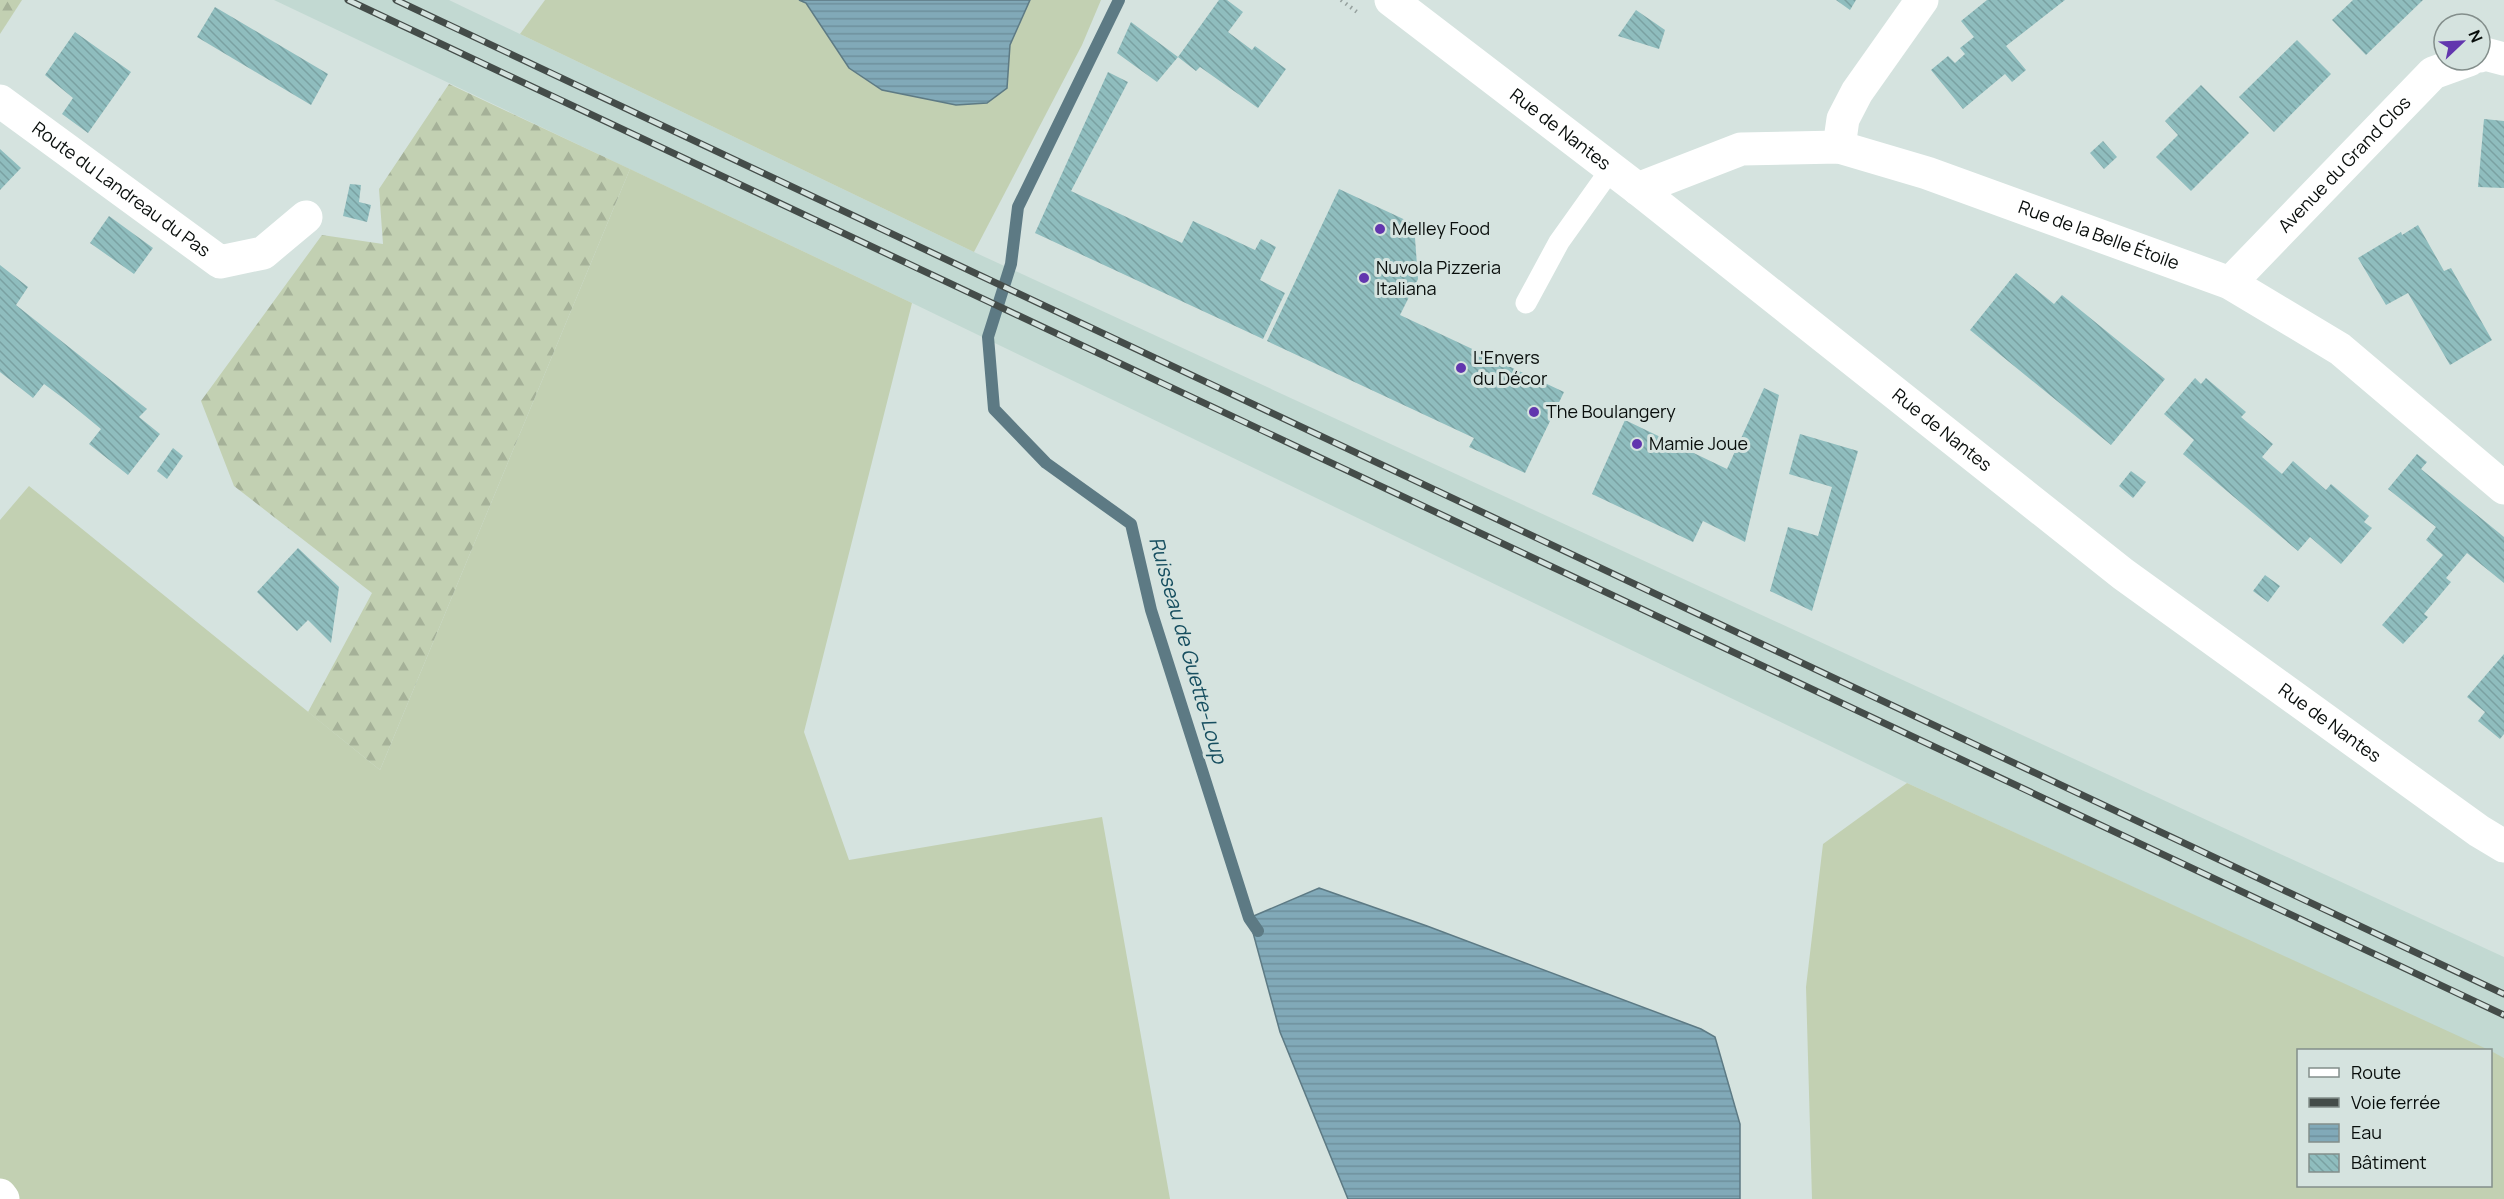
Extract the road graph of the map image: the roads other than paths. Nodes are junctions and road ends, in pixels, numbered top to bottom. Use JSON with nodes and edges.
{"nodes":[{"id":1,"x":1391,"y":0,"type":"edge"},
{"id":2,"x":1922,"y":0,"type":"edge"},
{"id":3,"x":2436,"y":72,"type":"edge"},
{"id":4,"x":0,"y":101,"type":"edge"},
{"id":5,"x":1839,"y":147,"type":"junction"},
{"id":6,"x":1611,"y":169,"type":"junction"},
{"id":7,"x":1638,"y":189,"type":"junction"},
{"id":8,"x":306,"y":217,"type":"dead end"},
{"id":9,"x":2230,"y":283,"type":"junction"},
{"id":10,"x":1526,"y":303,"type":"dead end"},
{"id":11,"x":2504,"y":488,"type":"edge"},
{"id":12,"x":2504,"y":846,"type":"edge"},
{"id":13,"x":0,"y":1195,"type":"edge"},
{"id":14,"x":3,"y":1199,"type":"edge"}],
"edges":[{"from":1,"to":6,"type":"street","name":"Rue de Nantes"},
{"from":2,"to":5,"type":"street"},
{"from":3,"to":9,"type":"street","name":"Avenue du Grand Clos"},
{"from":4,"to":8,"type":"street","name":"Route du Landreau du Pas"},
{"from":5,"to":7,"type":"street","name":"Rue de la Belle Étoile"},
{"from":5,"to":9,"type":"street","name":"Rue de la Belle Étoile"},
{"from":6,"to":7,"type":"street","name":"Rue de Nantes"},
{"from":6,"to":10,"type":"lane"},
{"from":7,"to":12,"type":"street","name":"Rue de Nantes"},
{"from":9,"to":11,"type":"street","name":"Rue de la Belle Étoile"},
{"from":13,"to":14,"type":"street"}]}
